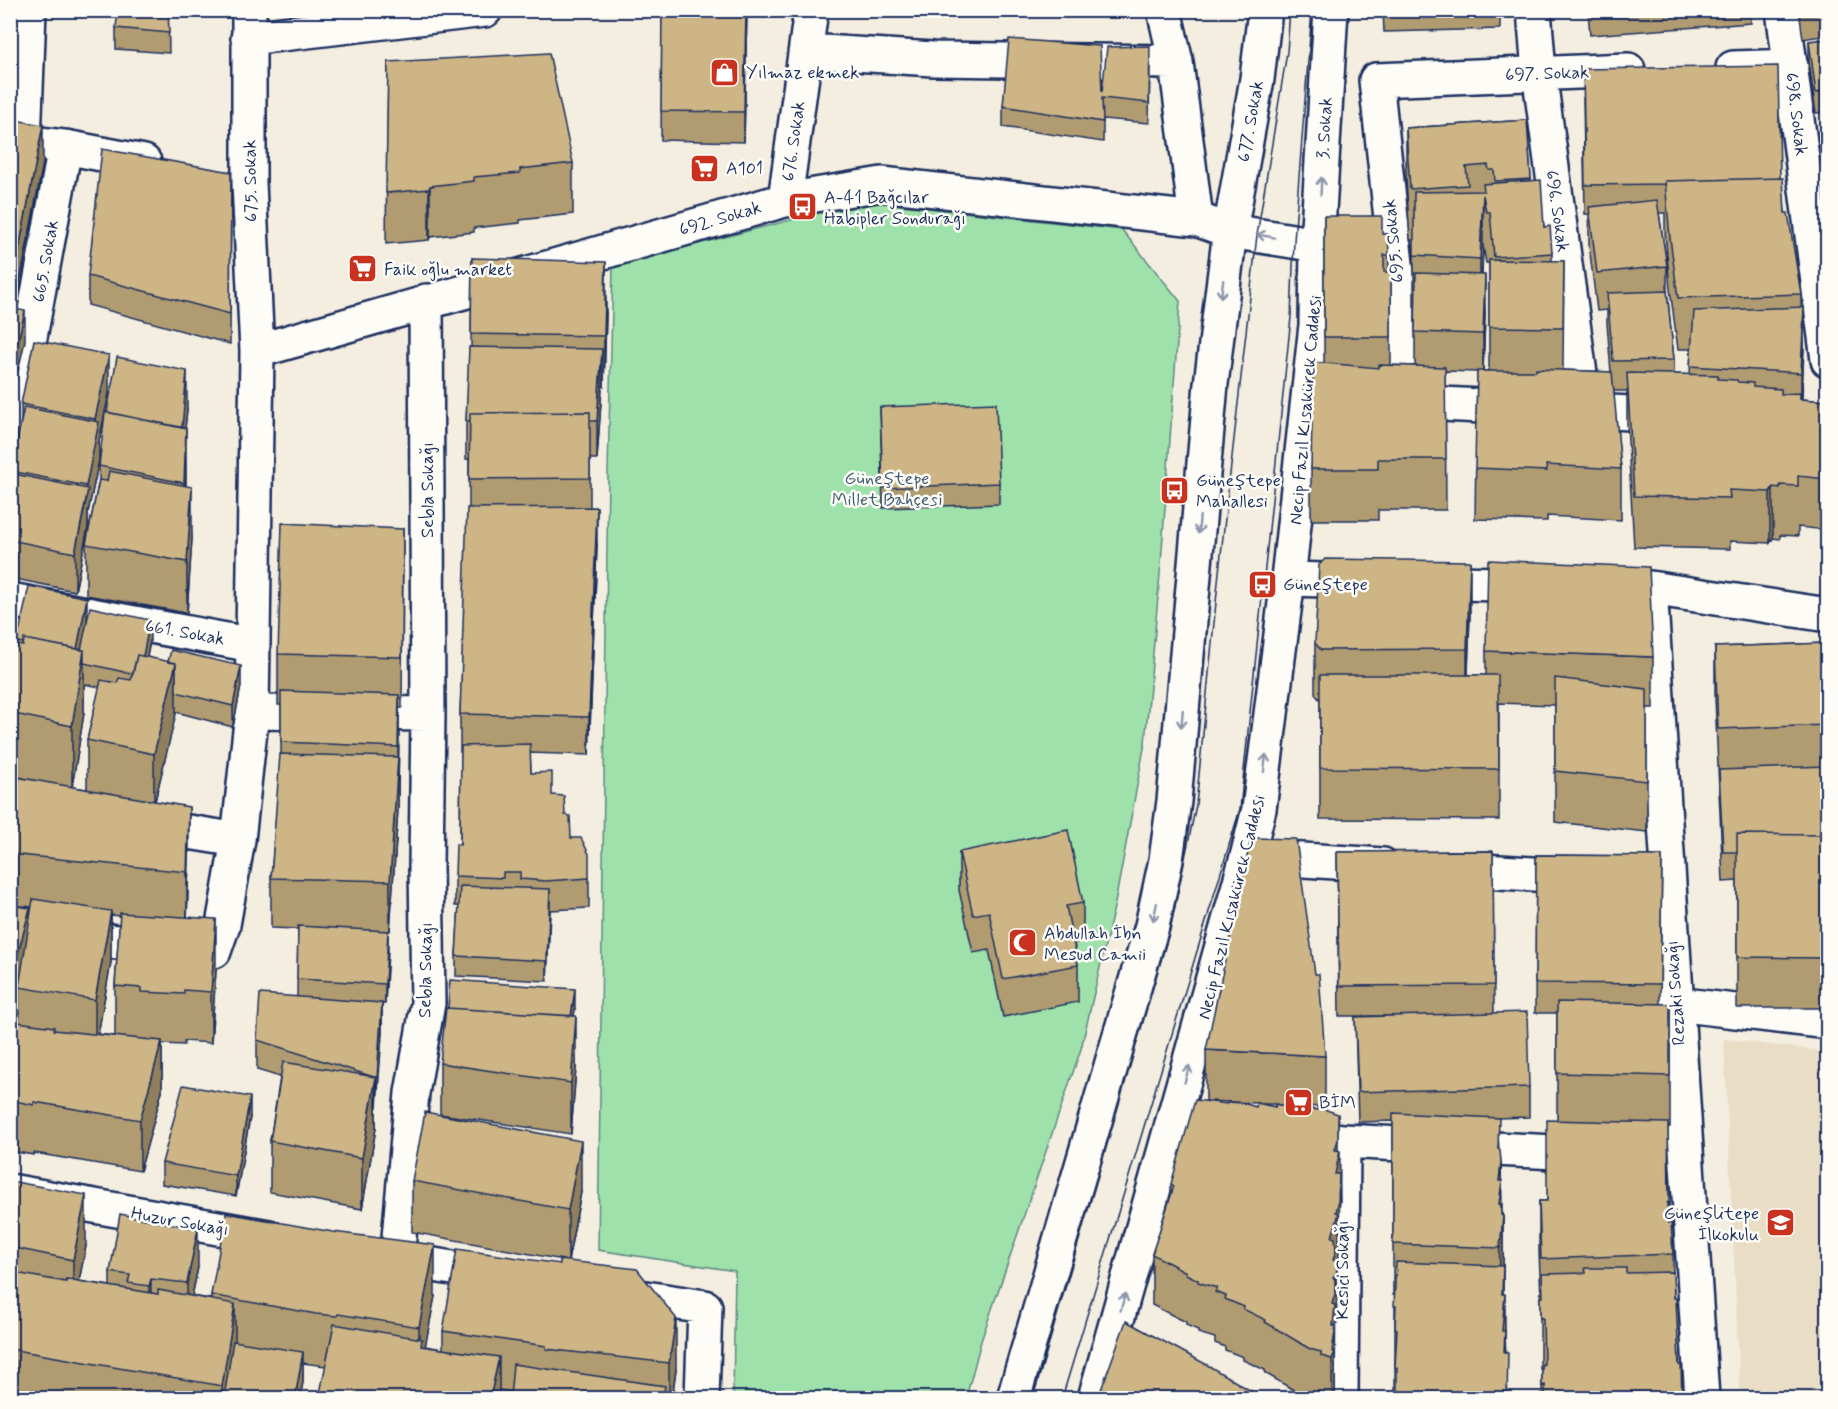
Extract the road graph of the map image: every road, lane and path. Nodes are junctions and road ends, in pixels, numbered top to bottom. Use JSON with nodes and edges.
{"nodes":[{"id":1,"x":29,"y":10,"type":"edge"},
{"id":2,"x":485,"y":10,"type":"edge"},
{"id":3,"x":811,"y":10,"type":"edge"},
{"id":4,"x":1164,"y":10,"type":"edge"},
{"id":5,"x":1265,"y":10,"type":"edge"},
{"id":6,"x":1331,"y":10,"type":"edge"},
{"id":7,"x":1534,"y":10,"type":"edge"},
{"id":8,"x":1783,"y":10,"type":"edge"},
{"id":9,"x":249,"y":24,"type":"edge"},
{"id":10,"x":807,"y":51,"type":"junction"},
{"id":11,"x":1176,"y":62,"type":"junction"},
{"id":12,"x":1791,"y":66,"type":"junction"},
{"id":13,"x":1707,"y":68,"type":"edge"},
{"id":14,"x":1659,"y":70,"type":"edge"},
{"id":15,"x":1539,"y":72,"type":"junction"},
{"id":16,"x":1376,"y":80,"type":"joint"},
{"id":17,"x":17,"y":140,"type":"edge"},
{"id":18,"x":65,"y":147,"type":"junction"},
{"id":19,"x":169,"y":167,"type":"edge"},
{"id":20,"x":214,"y":176,"type":"edge"},
{"id":21,"x":249,"y":183,"type":"junction"},
{"id":22,"x":785,"y":200,"type":"junction"},
{"id":23,"x":1196,"y":219,"type":"junction"},
{"id":24,"x":1230,"y":231,"type":"junction"},
{"id":25,"x":1317,"y":244,"type":"junction"},
{"id":26,"x":426,"y":302,"type":"junction"},
{"id":27,"x":22,"y":327,"type":"edge"},
{"id":28,"x":256,"y":351,"type":"junction"},
{"id":29,"x":1827,"y":360,"type":"edge"},
{"id":30,"x":1307,"y":396,"type":"junction"},
{"id":31,"x":1342,"y":398,"type":"edge"},
{"id":32,"x":1377,"y":400,"type":"edge"},
{"id":33,"x":1411,"y":402,"type":"junction"},
{"id":34,"x":1585,"y":411,"type":"junction"},
{"id":35,"x":1701,"y":416,"type":"edge"},
{"id":36,"x":10,"y":447,"type":"edge"},
{"id":37,"x":1288,"y":579,"type":"junction"},
{"id":38,"x":1568,"y":586,"type":"edge"},
{"id":39,"x":1603,"y":587,"type":"edge"},
{"id":40,"x":1650,"y":588,"type":"junction"},
{"id":41,"x":10,"y":600,"type":"edge"},
{"id":42,"x":1827,"y":615,"type":"edge"},
{"id":43,"x":253,"y":645,"type":"junction"},
{"id":44,"x":252,"y":712,"type":"junction"},
{"id":45,"x":428,"y":714,"type":"junction"},
{"id":46,"x":113,"y":820,"type":"edge"},
{"id":47,"x":238,"y":840,"type":"junction"},
{"id":48,"x":1247,"y":857,"type":"junction"},
{"id":49,"x":1610,"y":879,"type":"edge"},
{"id":50,"x":10,"y":932,"type":"edge"},
{"id":51,"x":1676,"y":1004,"type":"junction"},
{"id":52,"x":1827,"y":1022,"type":"edge"},
{"id":53,"x":1175,"y":1118,"type":"junction"},
{"id":54,"x":1208,"y":1123,"type":"edge"},
{"id":55,"x":1264,"y":1130,"type":"edge"},
{"id":56,"x":1343,"y":1142,"type":"junction"},
{"id":57,"x":1627,"y":1156,"type":"edge"},
{"id":58,"x":10,"y":1191,"type":"edge"},
{"id":59,"x":303,"y":1243,"type":"edge"},
{"id":60,"x":362,"y":1253,"type":"edge"},
{"id":61,"x":397,"y":1260,"type":"junction"},
{"id":62,"x":527,"y":1280,"type":"edge"},
{"id":63,"x":587,"y":1289,"type":"edge"},
{"id":64,"x":1115,"y":1333,"type":"junction"},
{"id":65,"x":1143,"y":1351,"type":"edge"},
{"id":66,"x":702,"y":1398,"type":"edge"},
{"id":67,"x":1014,"y":1398,"type":"edge"},
{"id":68,"x":1095,"y":1398,"type":"edge"},
{"id":69,"x":1341,"y":1398,"type":"edge"},
{"id":70,"x":1702,"y":1398,"type":"edge"}],
"edges":[{"from":1,"to":17,"type":"street"},
{"from":2,"to":9,"type":"street"},
{"from":3,"to":10,"type":"street","name":"676. Sokak"},
{"from":4,"to":11,"type":"street"},
{"from":5,"to":24,"type":"street","name":"677. Sokak"},
{"from":25,"to":6,"type":"street","name":"3. Sokak","one_way":true},
{"from":7,"to":15,"type":"street","name":"696. Sokak"},
{"from":8,"to":12,"type":"street","name":"698. Sokak"},
{"from":9,"to":21,"type":"street","name":"675. Sokak"},
{"from":10,"to":11,"type":"street"},
{"from":10,"to":22,"type":"street","name":"676. Sokak"},
{"from":11,"to":23,"type":"street"},
{"from":12,"to":13,"type":"street"},
{"from":12,"to":29,"type":"street","name":"698. Sokak"},
{"from":14,"to":15,"type":"street","name":"697. Sokak"},
{"from":15,"to":16,"type":"street","name":"697. Sokak"},
{"from":15,"to":34,"type":"street","name":"696. Sokak"},
{"from":16,"to":33,"type":"street","name":"695. Sokak"},
{"from":17,"to":18,"type":"street"},
{"from":18,"to":19,"type":"street"},
{"from":18,"to":27,"type":"street","name":"665. Sokak"},
{"from":20,"to":21,"type":"street"},
{"from":21,"to":28,"type":"street","name":"675. Sokak"},
{"from":22,"to":23,"type":"street","name":"692. Sokak"},
{"from":22,"to":26,"type":"street","name":"692. Sokak"},
{"from":23,"to":24,"type":"street","name":"692. Sokak"},
{"from":25,"to":24,"type":"street","one_way":true},
{"from":24,"to":67,"type":"street","one_way":true},
{"from":25,"to":30,"type":"street","name":"Necip Fazıl Kısakürek Caddesi"},
{"from":26,"to":28,"type":"street","name":"692. Sokak"},
{"from":26,"to":45,"type":"street","name":"Sebla Sokağı"},
{"from":27,"to":36,"type":"street","name":"665. Sokak"},
{"from":28,"to":43,"type":"street","name":"675. Sokak"},
{"from":30,"to":31,"type":"street"},
{"from":30,"to":37,"type":"street","name":"Necip Fazıl Kısakürek Caddesi"},
{"from":32,"to":33,"type":"street"},
{"from":33,"to":34,"type":"street"},
{"from":34,"to":35,"type":"street"},
{"from":37,"to":38,"type":"street"},
{"from":48,"to":37,"type":"street","name":"Necip Fazıl Kısakürek Caddesi","one_way":true},
{"from":39,"to":40,"type":"street"},
{"from":40,"to":42,"type":"street"},
{"from":40,"to":51,"type":"street","name":"Rezaki Sokağı"},
{"from":41,"to":43,"type":"street","name":"661. Sokak"},
{"from":43,"to":44,"type":"street","name":"675. Sokak"},
{"from":44,"to":45,"type":"street"},
{"from":44,"to":47,"type":"street","name":"675. Sokak"},
{"from":45,"to":61,"type":"street","name":"Sebla Sokağı"},
{"from":46,"to":47,"type":"street"},
{"from":47,"to":50,"type":"street","name":"675. Sokak"},
{"from":48,"to":49,"type":"street"},
{"from":53,"to":48,"type":"street","name":"Necip Fazıl Kısakürek Caddesi","one_way":true},
{"from":51,"to":52,"type":"street"},
{"from":51,"to":70,"type":"street","name":"Rezaki Sokağı"},
{"from":53,"to":54,"type":"street"},
{"from":64,"to":53,"type":"street","name":"Necip Fazıl Kısakürek Caddesi","one_way":true},
{"from":55,"to":56,"type":"street"},
{"from":56,"to":57,"type":"street"},
{"from":56,"to":69,"type":"street","name":"Kesici Sokağı"},
{"from":58,"to":59,"type":"street","name":"Huzur Sokağı"},
{"from":60,"to":61,"type":"street"},
{"from":61,"to":62,"type":"street"},
{"from":63,"to":66,"type":"street"},
{"from":64,"to":65,"type":"street"},
{"from":64,"to":68,"type":"street","name":"Necip Fazıl Kısakürek Caddesi"}]}
